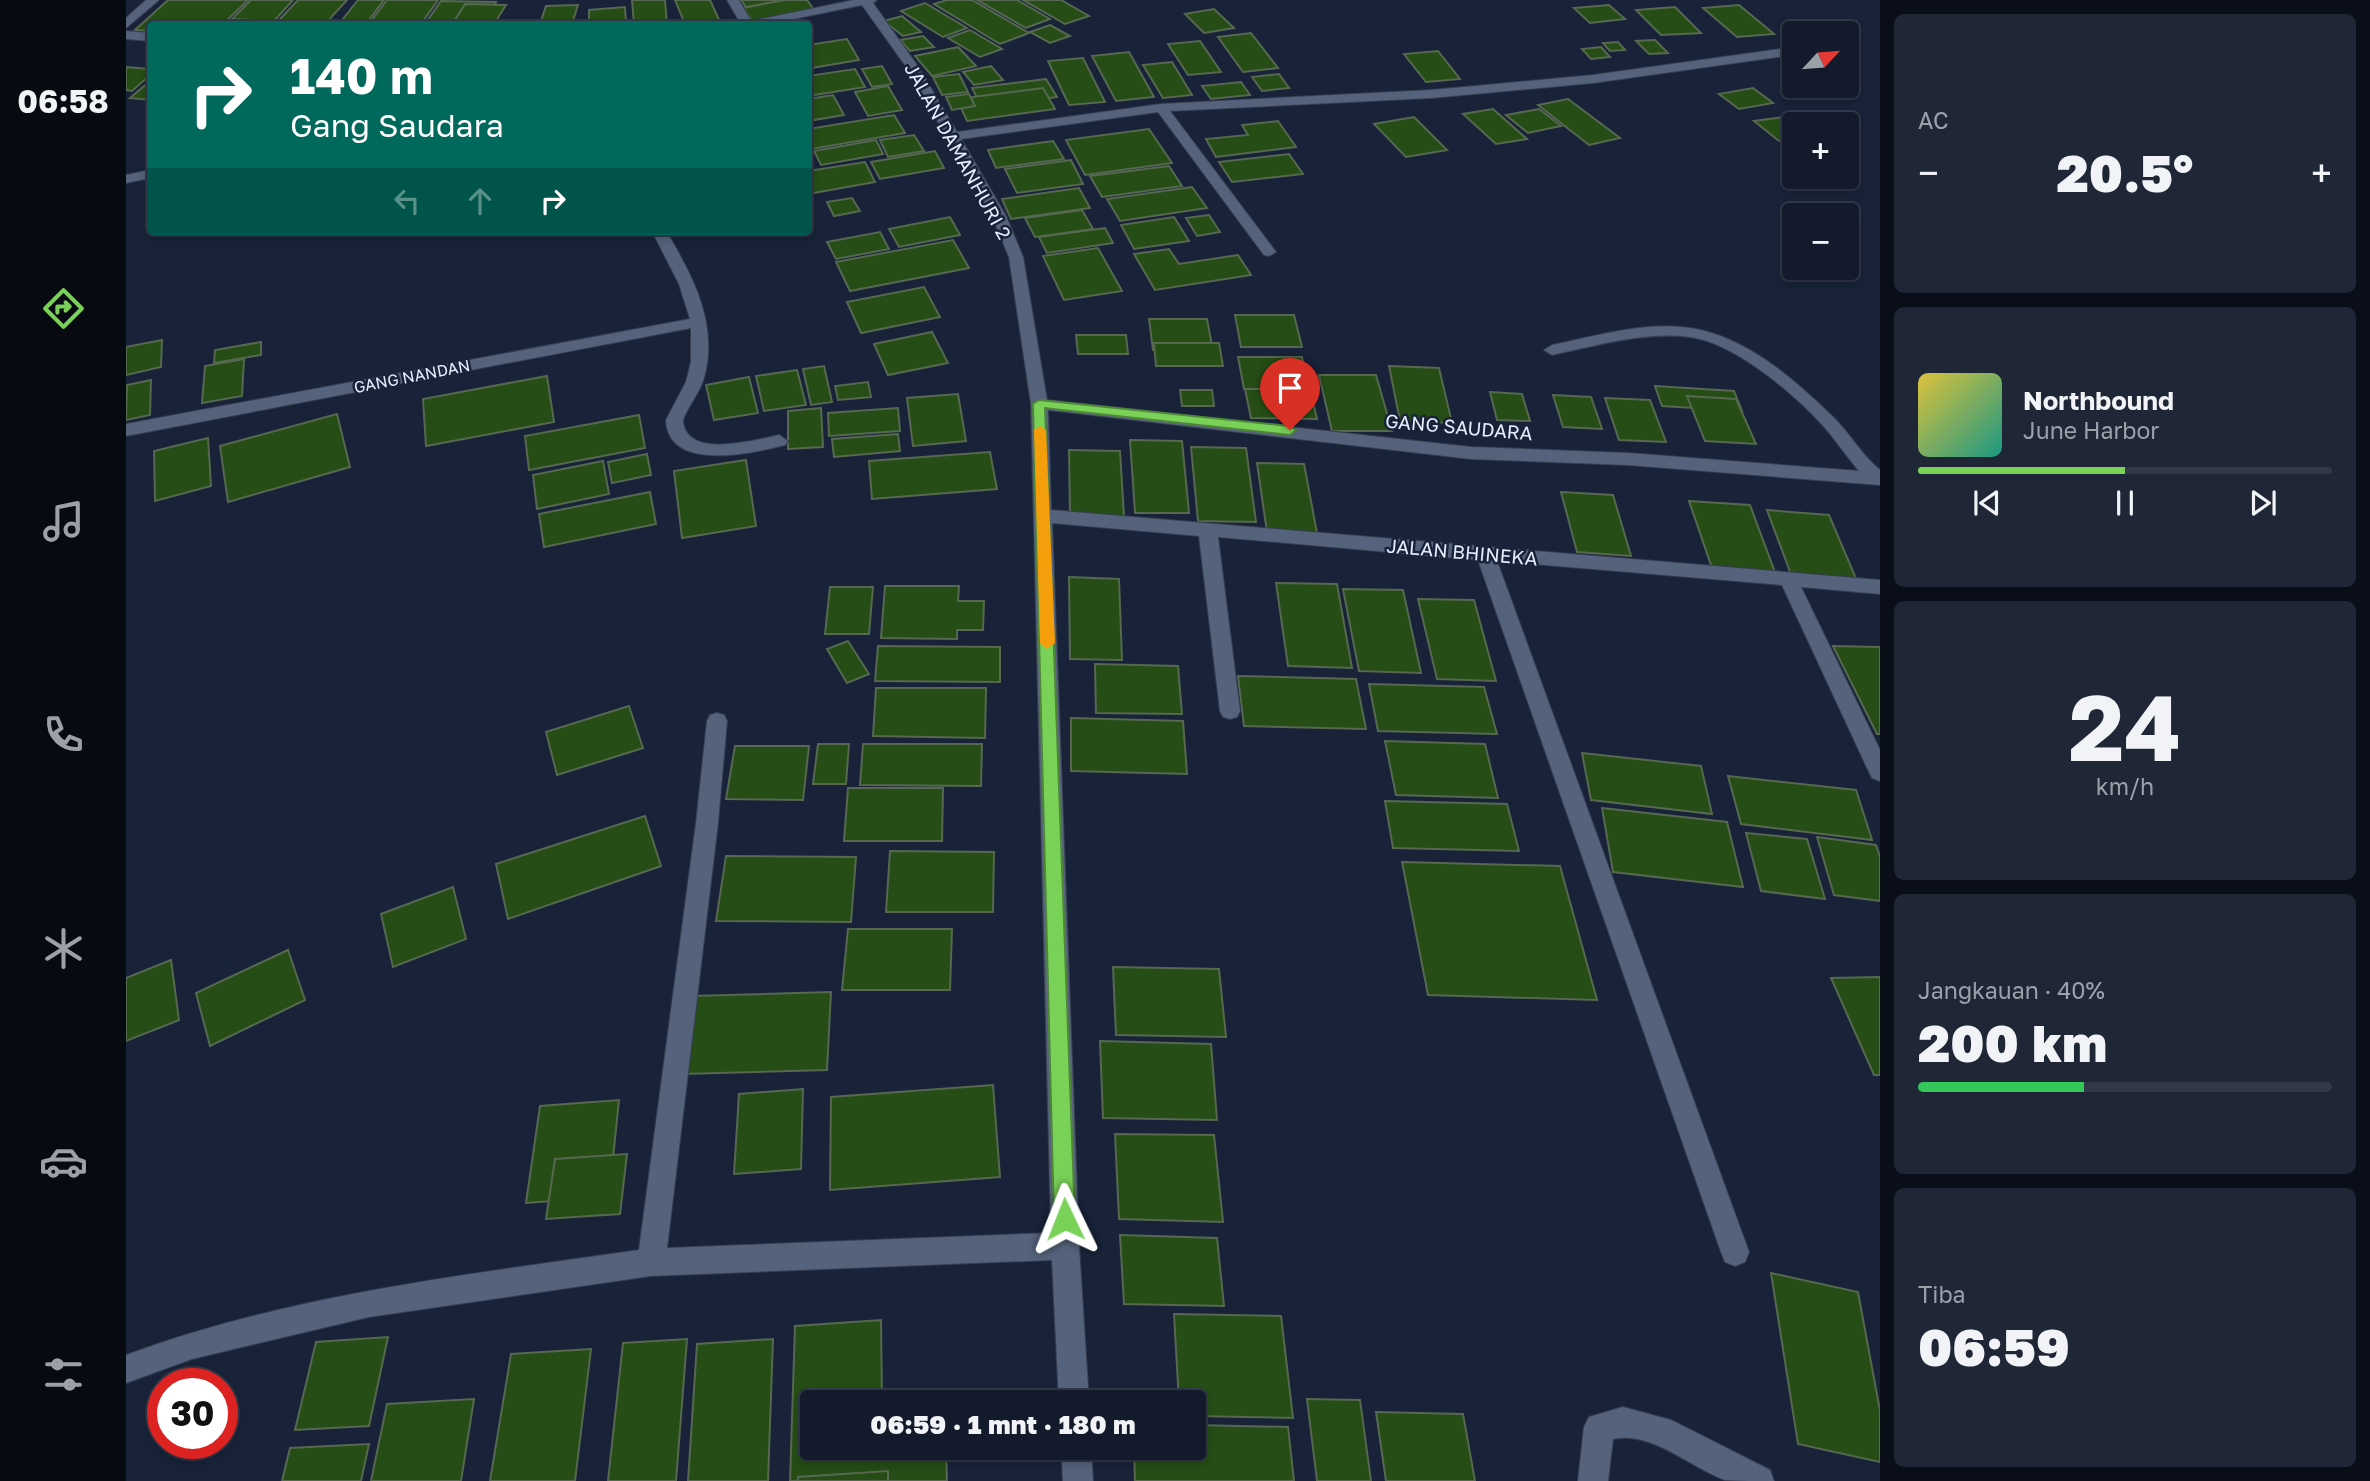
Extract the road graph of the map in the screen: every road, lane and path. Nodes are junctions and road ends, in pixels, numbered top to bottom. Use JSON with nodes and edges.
{"nodes":[{"id":1,"x":153,"y":0,"type":"edge"},
{"id":2,"x":733,"y":0,"type":"edge"},
{"id":3,"x":868,"y":1,"type":"edge"},
{"id":4,"x":745,"y":21,"type":"edge"},
{"id":5,"x":769,"y":21,"type":"edge"},
{"id":6,"x":126,"y":24,"type":"edge"},
{"id":7,"x":126,"y":35,"type":"edge"},
{"id":8,"x":147,"y":37,"type":"edge"},
{"id":9,"x":1782,"y":53,"type":"edge"},
{"id":10,"x":1161,"y":108,"type":"junction"},
{"id":11,"x":953,"y":136,"type":"junction"},
{"id":12,"x":147,"y":175,"type":"edge"},
{"id":13,"x":126,"y":179,"type":"edge"},
{"id":14,"x":661,"y":235,"type":"edge"},
{"id":15,"x":1269,"y":252,"type":"dead end"},
{"id":16,"x":698,"y":322,"type":"junction"},
{"id":17,"x":1552,"y":350,"type":"dead end"},
{"id":18,"x":1039,"y":404,"type":"junction"},
{"id":19,"x":126,"y":430,"type":"edge"},
{"id":20,"x":779,"y":441,"type":"dead end"},
{"id":21,"x":1878,"y":479,"type":"edge"},
{"id":22,"x":1043,"y":516,"type":"junction"},
{"id":23,"x":1208,"y":530,"type":"junction"},
{"id":24,"x":1485,"y":554,"type":"junction"},
{"id":25,"x":1788,"y":581,"type":"junction"},
{"id":26,"x":1880,"y":587,"type":"edge"},
{"id":27,"x":1230,"y":711,"type":"dead end"},
{"id":28,"x":717,"y":722,"type":"dead end"},
{"id":29,"x":1880,"y":772,"type":"edge"},
{"id":30,"x":1065,"y":1246,"type":"junction"},
{"id":31,"x":1735,"y":1252,"type":"dead end"},
{"id":32,"x":651,"y":1262,"type":"junction"},
{"id":33,"x":126,"y":1369,"type":"edge"},
{"id":34,"x":1073,"y":1390,"type":"edge"},
{"id":35,"x":1077,"y":1460,"type":"edge"},
{"id":36,"x":1078,"y":1481,"type":"edge"},
{"id":37,"x":1592,"y":1481,"type":"edge"},
{"id":38,"x":1759,"y":1481,"type":"edge"}],
"edges":[{"from":1,"to":6,"type":"street"},
{"from":2,"to":4,"type":"street"},
{"from":3,"to":5,"type":"street"},
{"from":3,"to":11,"type":"street","name":"JALAN DAMANHURI 2"},
{"from":7,"to":8,"type":"street"},
{"from":9,"to":10,"type":"street"},
{"from":10,"to":11,"type":"street"},
{"from":10,"to":15,"type":"street"},
{"from":11,"to":18,"type":"street","name":"JALAN DAMANHURI 2"},
{"from":12,"to":13,"type":"street"},
{"from":14,"to":16,"type":"street"},
{"from":16,"to":19,"type":"street","name":"GANG NANDAN"},
{"from":16,"to":20,"type":"street"},
{"from":17,"to":21,"type":"street"},
{"from":18,"to":21,"type":"street","name":"GANG SAUDARA"},
{"from":18,"to":22,"type":"street","name":"JALAN DAMANHURI 2"},
{"from":22,"to":23,"type":"street","name":"JALAN BHINEKA"},
{"from":22,"to":30,"type":"street","name":"JALAN DAMANHURI 2"},
{"from":23,"to":24,"type":"street","name":"JALAN BHINEKA"},
{"from":23,"to":27,"type":"street"},
{"from":24,"to":25,"type":"street","name":"JALAN BHINEKA"},
{"from":24,"to":31,"type":"street"},
{"from":25,"to":26,"type":"street","name":"JALAN BHINEKA"},
{"from":25,"to":29,"type":"street"},
{"from":28,"to":32,"type":"street"},
{"from":30,"to":32,"type":"street"},
{"from":30,"to":34,"type":"street","name":"JALAN DAMANHURI 2"},
{"from":32,"to":33,"type":"street"},
{"from":35,"to":36,"type":"street"},
{"from":37,"to":38,"type":"street"}]}
